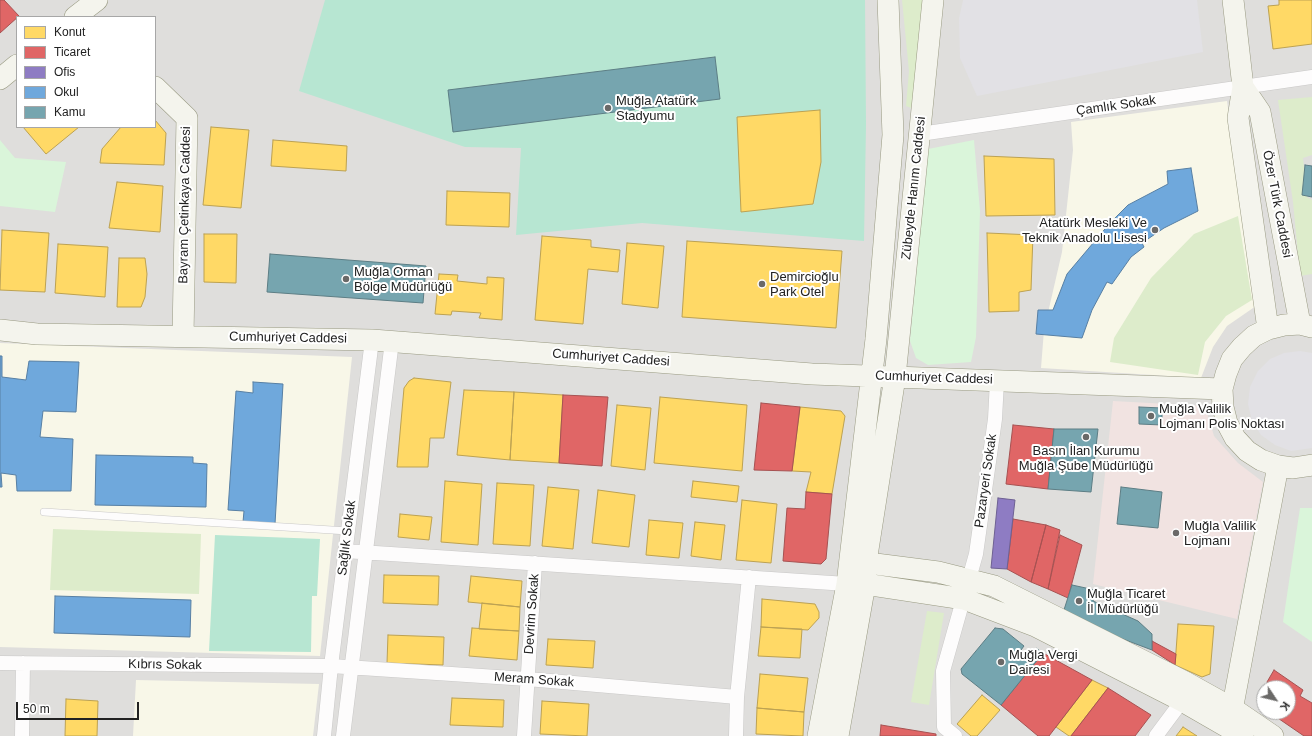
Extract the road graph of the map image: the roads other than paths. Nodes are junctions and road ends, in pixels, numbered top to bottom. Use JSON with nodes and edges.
{"nodes":[{"id":1,"x":97,"y":0,"type":"edge"},
{"id":2,"x":888,"y":0,"type":"edge"},
{"id":3,"x":934,"y":0,"type":"edge"},
{"id":4,"x":1233,"y":0,"type":"edge"},
{"id":5,"x":78,"y":12,"type":"edge"},
{"id":6,"x":16,"y":66,"type":"edge"},
{"id":7,"x":1312,"y":77,"type":"edge"},
{"id":8,"x":0,"y":79,"type":"edge"},
{"id":9,"x":1243,"y":87,"type":"junction"},
{"id":10,"x":156,"y":88,"type":"edge"},
{"id":11,"x":920,"y":134,"type":"junction"},
{"id":12,"x":893,"y":136,"type":"junction"},
{"id":13,"x":1306,"y":326,"type":"edge"},
{"id":14,"x":1268,"y":329,"type":"junction"},
{"id":15,"x":0,"y":330,"type":"edge"},
{"id":16,"x":183,"y":336,"type":"junction"},
{"id":17,"x":382,"y":340,"type":"junction"},
{"id":18,"x":871,"y":376,"type":"junction"},
{"id":19,"x":895,"y":377,"type":"junction"},
{"id":20,"x":997,"y":381,"type":"junction"},
{"id":21,"x":1222,"y":389,"type":"junction"},
{"id":22,"x":1312,"y":465,"type":"edge"},
{"id":23,"x":1278,"y":466,"type":"junction"},
{"id":24,"x":44,"y":512,"type":"dead end"},
{"id":25,"x":348,"y":531,"type":"junction"},
{"id":26,"x":345,"y":551,"type":"junction"},
{"id":27,"x":367,"y":552,"type":"junction"},
{"id":28,"x":858,"y":561,"type":"junction"},
{"id":29,"x":535,"y":563,"type":"junction"},
{"id":30,"x":749,"y":577,"type":"junction"},
{"id":31,"x":856,"y":584,"type":"junction"},
{"id":32,"x":967,"y":589,"type":"junction"},
{"id":33,"x":0,"y":663,"type":"edge"},
{"id":34,"x":23,"y":663,"type":"junction"},
{"id":35,"x":331,"y":666,"type":"junction"},
{"id":36,"x":351,"y":667,"type":"junction"},
{"id":37,"x":527,"y":679,"type":"junction"},
{"id":38,"x":737,"y":697,"type":"junction"},
{"id":39,"x":1182,"y":701,"type":"junction"},
{"id":40,"x":1235,"y":723,"type":"edge"},
{"id":41,"x":22,"y":736,"type":"edge"},
{"id":42,"x":324,"y":736,"type":"edge"},
{"id":43,"x":343,"y":736,"type":"edge"},
{"id":44,"x":524,"y":736,"type":"edge"},
{"id":45,"x":736,"y":736,"type":"edge"},
{"id":46,"x":818,"y":736,"type":"edge"},
{"id":47,"x":838,"y":736,"type":"edge"},
{"id":48,"x":955,"y":736,"type":"edge"},
{"id":49,"x":1156,"y":736,"type":"edge"},
{"id":50,"x":1273,"y":736,"type":"edge"}],
"edges":[{"from":1,"to":5,"type":"main road"},
{"from":2,"to":12,"type":"main road","name":"Zübeyde Hanım Caddesi"},
{"from":3,"to":11,"type":"main road","name":"Zübeyde Hanım Caddesi"},
{"from":4,"to":9,"type":"main road","name":"Özer Türk Caddesi"},
{"from":6,"to":8,"type":"main road"},
{"from":7,"to":9,"type":"street","name":"Çamlık Sokak"},
{"from":9,"to":11,"type":"street","name":"Çamlık Sokak"},
{"from":9,"to":13,"type":"main road","name":"Özer Türk Caddesi"},
{"from":9,"to":14,"type":"main road","name":"Özer Türk Caddesi"},
{"from":10,"to":16,"type":"main road","name":"Bayram Çetinkaya Caddesi"},
{"from":11,"to":12,"type":"main road"},
{"from":11,"to":19,"type":"main road","name":"Zübeyde Hanım Caddesi"},
{"from":12,"to":18,"type":"main road","name":"Zübeyde Hanım Caddesi"},
{"from":13,"to":14,"type":"main road"},
{"from":14,"to":21,"type":"main road"},
{"from":15,"to":16,"type":"main road","name":"Cumhuriyet Caddesi"},
{"from":16,"to":17,"type":"main road","name":"Cumhuriyet Caddesi"},
{"from":17,"to":18,"type":"main road","name":"Cumhuriyet Caddesi"},
{"from":17,"to":25,"type":"street","name":"Sağlık Sokak"},
{"from":17,"to":27,"type":"street","name":"Sağlık Sokak"},
{"from":18,"to":19,"type":"main road","name":"Cumhuriyet Caddesi"},
{"from":18,"to":28,"type":"main road","name":"Zübeyde Hanım Caddesi"},
{"from":19,"to":20,"type":"main road","name":"Cumhuriyet Caddesi"},
{"from":19,"to":28,"type":"main road","name":"Zübeyde Hanım Caddesi"},
{"from":20,"to":21,"type":"main road","name":"Cumhuriyet Caddesi"},
{"from":20,"to":32,"type":"street","name":"Pazaryeri Sokak"},
{"from":21,"to":23,"type":"main road"},
{"from":22,"to":23,"type":"main road"},
{"from":23,"to":40,"type":"main road"},
{"from":24,"to":25,"type":"lane"},
{"from":25,"to":26,"type":"street","name":"Sağlık Sokak"},
{"from":26,"to":27,"type":"street"},
{"from":26,"to":35,"type":"street","name":"Sağlık Sokak"},
{"from":27,"to":29,"type":"street"},
{"from":27,"to":36,"type":"street","name":"Sağlık Sokak"},
{"from":28,"to":31,"type":"main road"},
{"from":28,"to":32,"type":"main road"},
{"from":29,"to":30,"type":"street"},
{"from":29,"to":37,"type":"street","name":"Devrim Sokak"},
{"from":30,"to":31,"type":"street"},
{"from":30,"to":38,"type":"street"},
{"from":31,"to":32,"type":"main road"},
{"from":31,"to":46,"type":"main road"},
{"from":31,"to":47,"type":"main road"},
{"from":32,"to":39,"type":"main road"},
{"from":32,"to":40,"type":"main road"},
{"from":32,"to":48,"type":"street","name":"Pazaryeri Sokak"},
{"from":33,"to":34,"type":"street","name":"Kıbrıs Sokak"},
{"from":34,"to":35,"type":"street","name":"Kıbrıs Sokak"},
{"from":34,"to":41,"type":"street"},
{"from":35,"to":36,"type":"street","name":"Meram Sokak"},
{"from":35,"to":42,"type":"street","name":"Sağlık Sokak"},
{"from":36,"to":37,"type":"street","name":"Meram Sokak"},
{"from":36,"to":43,"type":"street","name":"Sağlık Sokak"},
{"from":37,"to":38,"type":"street","name":"Meram Sokak"},
{"from":37,"to":44,"type":"street","name":"Devrim Sokak"},
{"from":38,"to":45,"type":"street"},
{"from":39,"to":40,"type":"main road"},
{"from":39,"to":49,"type":"street"},
{"from":40,"to":50,"type":"main road"}]}
